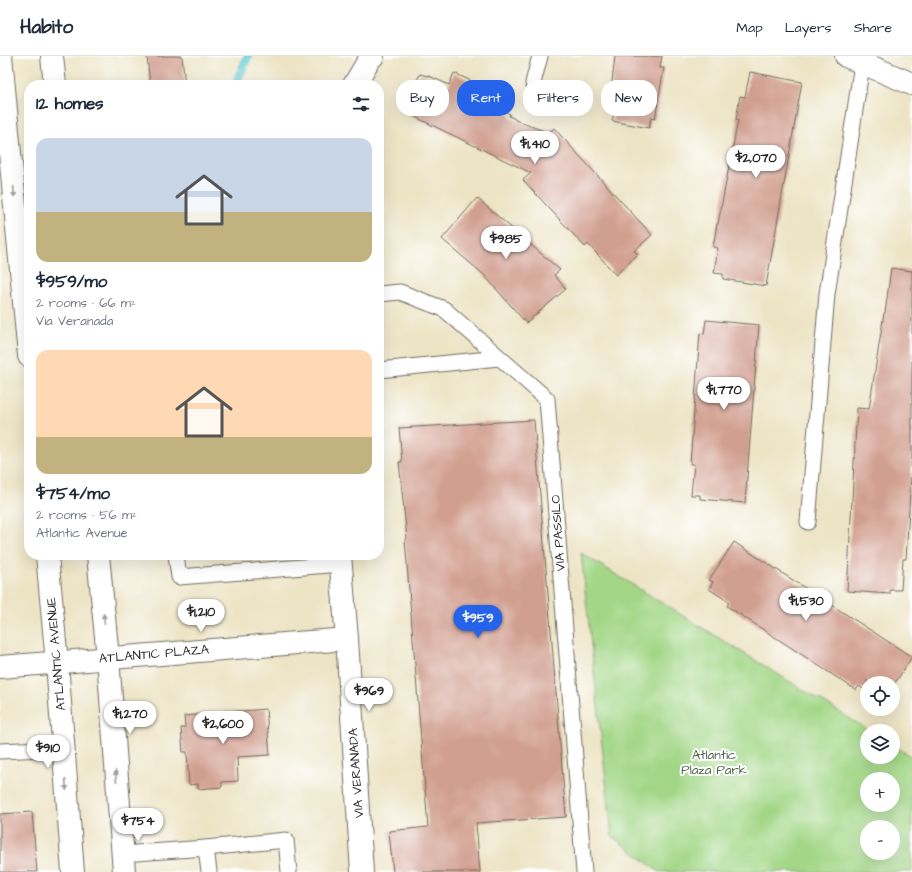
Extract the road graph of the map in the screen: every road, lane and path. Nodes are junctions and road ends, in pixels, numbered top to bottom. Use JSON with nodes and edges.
{"nodes":[{"id":1,"x":1,"y":56,"type":"edge"},
{"id":2,"x":52,"y":56,"type":"edge"},
{"id":3,"x":373,"y":56,"type":"edge"},
{"id":4,"x":540,"y":56,"type":"edge"},
{"id":5,"x":857,"y":59,"type":"edge"},
{"id":6,"x":54,"y":80,"type":"edge"},
{"id":7,"x":357,"y":80,"type":"edge"},
{"id":8,"x":535,"y":80,"type":"edge"},
{"id":9,"x":912,"y":84,"type":"edge"},
{"id":10,"x":384,"y":294,"type":"edge"},
{"id":11,"x":24,"y":302,"type":"edge"},
{"id":12,"x":500,"y":358,"type":"junction"},
{"id":13,"x":384,"y":370,"type":"edge"},
{"id":14,"x":808,"y":522,"type":"dead end"},
{"id":15,"x":48,"y":560,"type":"edge"},
{"id":16,"x":98,"y":560,"type":"edge"},
{"id":17,"x":177,"y":560,"type":"edge"},
{"id":18,"x":331,"y":560,"type":"edge"},
{"id":19,"x":340,"y":560,"type":"edge"},
{"id":20,"x":347,"y":639,"type":"junction"},
{"id":21,"x":108,"y":658,"type":"junction"},
{"id":22,"x":58,"y":663,"type":"junction"},
{"id":23,"x":0,"y":667,"type":"edge"},
{"id":24,"x":64,"y":748,"type":"junction"},
{"id":25,"x":0,"y":751,"type":"edge"},
{"id":26,"x":206,"y":848,"type":"junction"},
{"id":27,"x":123,"y":863,"type":"edge"},
{"id":28,"x":73,"y":872,"type":"edge"},
{"id":29,"x":209,"y":872,"type":"edge"},
{"id":30,"x":289,"y":872,"type":"edge"},
{"id":31,"x":362,"y":872,"type":"edge"},
{"id":32,"x":584,"y":872,"type":"edge"}],
"edges":[{"from":1,"to":11,"type":"main road","one_way":true},
{"from":2,"to":6,"type":"main road"},
{"from":3,"to":7,"type":"main road"},
{"from":4,"to":8,"type":"lane"},
{"from":5,"to":9,"type":"main road"},
{"from":5,"to":14,"type":"lane"},
{"from":10,"to":12,"type":"lane","name":"VIA PASSILO"},
{"from":12,"to":13,"type":"lane"},
{"from":12,"to":32,"type":"lane","name":"VIA PASSILO"},
{"from":15,"to":22,"type":"main road","name":"ATLANTIC AVENUE"},
{"from":21,"to":16,"type":"main road","one_way":true},
{"from":17,"to":18,"type":"lane"},
{"from":19,"to":20,"type":"main road","name":"VIA VERANADA"},
{"from":20,"to":21,"type":"main road","name":"ATLANTIC PLAZA"},
{"from":20,"to":31,"type":"main road","name":"VIA VERANADA"},
{"from":21,"to":22,"type":"main road","name":"ATLANTIC PLAZA"},
{"from":27,"to":21,"type":"main road","one_way":true},
{"from":22,"to":23,"type":"main road","name":"ATLANTIC PLAZA"},
{"from":22,"to":24,"type":"main road","name":"ATLANTIC AVENUE"},
{"from":24,"to":25,"type":"lane"},
{"from":24,"to":28,"type":"main road","name":"ATLANTIC AVENUE","one_way":true},
{"from":26,"to":27,"type":"lane"},
{"from":26,"to":29,"type":"lane"},
{"from":26,"to":30,"type":"lane"}]}
